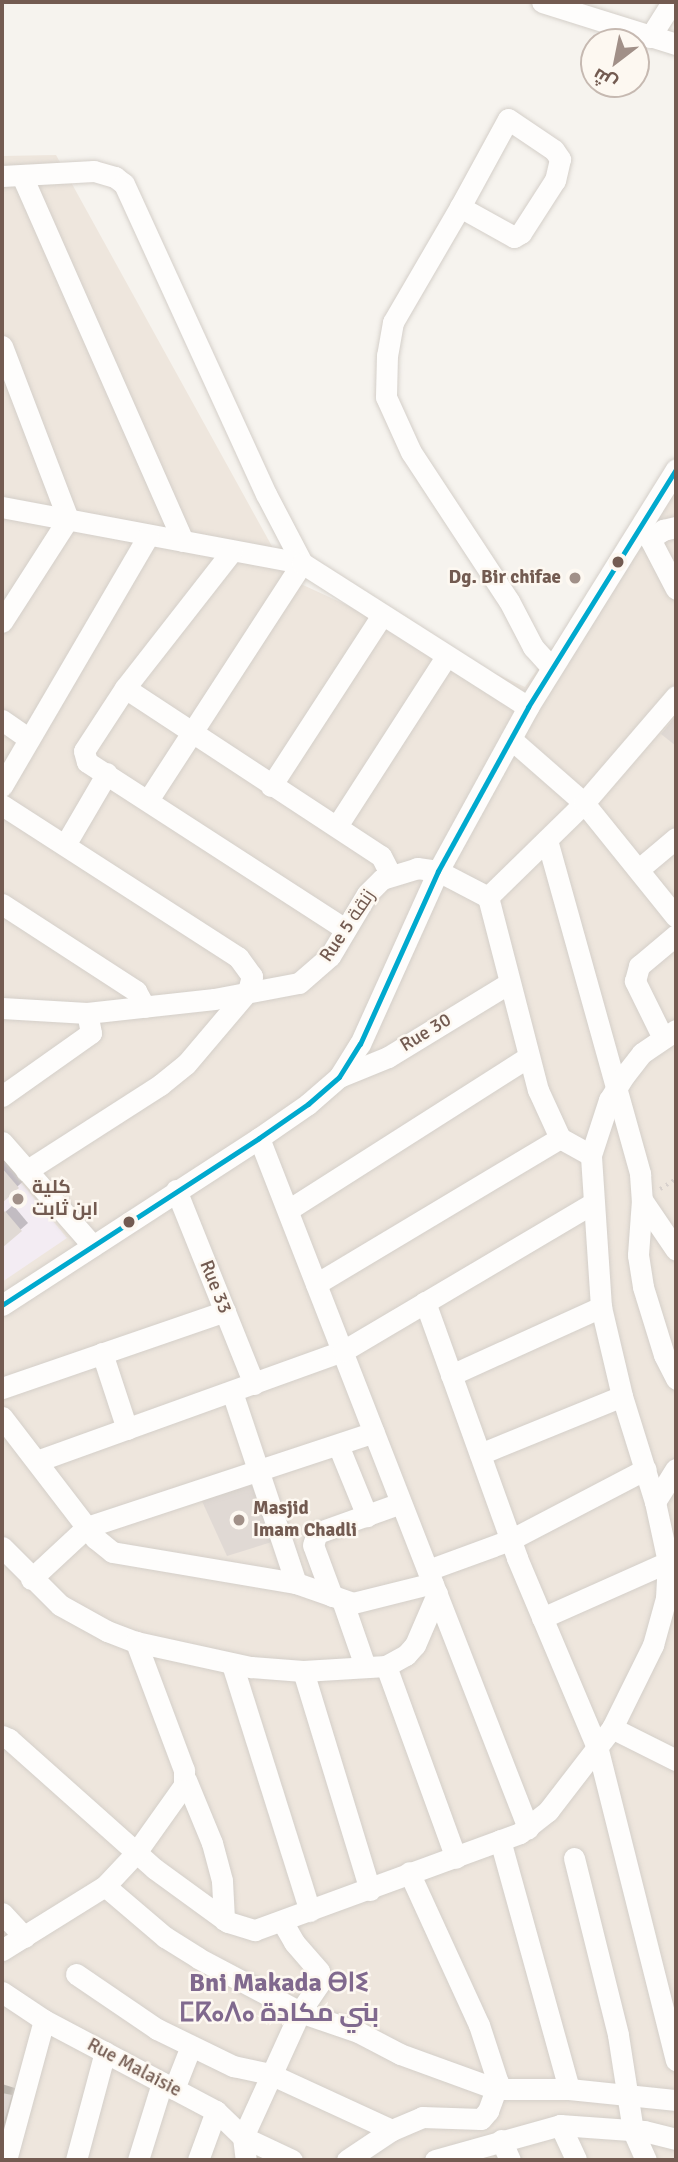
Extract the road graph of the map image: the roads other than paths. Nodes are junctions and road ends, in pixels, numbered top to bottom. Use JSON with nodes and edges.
{"nodes":[{"id":1,"x":542,"y":2,"type":"edge"},
{"id":2,"x":672,"y":2,"type":"edge"},
{"id":3,"x":622,"y":28,"type":"edge"},
{"id":4,"x":650,"y":37,"type":"joint"},
{"id":5,"x":676,"y":44,"type":"edge"},
{"id":6,"x":12,"y":176,"type":"edge"},
{"id":7,"x":460,"y":207,"type":"junction"},
{"id":8,"x":2,"y":346,"type":"edge"},
{"id":9,"x":676,"y":468,"type":"edge"},
{"id":10,"x":2,"y":507,"type":"edge"},
{"id":11,"x":68,"y":519,"type":"junction"},
{"id":12,"x":676,"y":527,"type":"edge"},
{"id":13,"x":645,"y":533,"type":"junction"},
{"id":14,"x":148,"y":536,"type":"junction"},
{"id":15,"x":183,"y":541,"type":"junction"},
{"id":16,"x":232,"y":551,"type":"junction"},
{"id":17,"x":302,"y":563,"type":"junction"},
{"id":18,"x":676,"y":589,"type":"edge"},
{"id":19,"x":382,"y":615,"type":"junction"},
{"id":20,"x":2,"y":622,"type":"edge"},
{"id":21,"x":446,"y":657,"type":"junction"},
{"id":22,"x":552,"y":668,"type":"junction"},
{"id":23,"x":125,"y":688,"type":"junction"},
{"id":24,"x":676,"y":696,"type":"edge"},
{"id":25,"x":528,"y":707,"type":"junction"},
{"id":26,"x":2,"y":720,"type":"edge"},
{"id":27,"x":191,"y":733,"type":"junction"},
{"id":28,"x":511,"y":738,"type":"junction"},
{"id":29,"x":29,"y":739,"type":"junction"},
{"id":30,"x":107,"y":773,"type":"junction"},
{"id":31,"x":2,"y":786,"type":"edge"},
{"id":32,"x":271,"y":786,"type":"junction"},
{"id":33,"x":148,"y":800,"type":"junction"},
{"id":34,"x":584,"y":803,"type":"junction"},
{"id":35,"x":2,"y":805,"type":"edge"},
{"id":36,"x":337,"y":826,"type":"junction"},
{"id":37,"x":676,"y":838,"type":"edge"},
{"id":38,"x":547,"y":840,"type":"junction"},
{"id":39,"x":65,"y":845,"type":"junction"},
{"id":40,"x":639,"y":869,"type":"junction"},
{"id":41,"x":438,"y":871,"type":"junction"},
{"id":42,"x":390,"y":874,"type":"junction"},
{"id":43,"x":488,"y":897,"type":"junction"},
{"id":44,"x":2,"y":904,"type":"edge"},
{"id":45,"x":676,"y":917,"type":"edge"},
{"id":46,"x":345,"y":929,"type":"junction"},
{"id":47,"x":676,"y":935,"type":"edge"},
{"id":48,"x":509,"y":983,"type":"junction"},
{"id":49,"x":247,"y":991,"type":"junction"},
{"id":50,"x":145,"y":1007,"type":"junction"},
{"id":51,"x":2,"y":1008,"type":"edge"},
{"id":52,"x":87,"y":1013,"type":"junction"},
{"id":53,"x":670,"y":1034,"type":"edge"},
{"id":54,"x":528,"y":1057,"type":"junction"},
{"id":55,"x":339,"y":1077,"type":"junction"},
{"id":56,"x":617,"y":1087,"type":"junction"},
{"id":57,"x":2,"y":1097,"type":"edge"},
{"id":58,"x":259,"y":1138,"type":"junction"},
{"id":59,"x":560,"y":1138,"type":"junction"},
{"id":60,"x":2,"y":1142,"type":"edge"},
{"id":61,"x":590,"y":1155,"type":"junction"},
{"id":62,"x":26,"y":1171,"type":"junction"},
{"id":63,"x":176,"y":1189,"type":"junction"},
{"id":64,"x":642,"y":1200,"type":"junction"},
{"id":65,"x":593,"y":1204,"type":"junction"},
{"id":66,"x":288,"y":1210,"type":"junction"},
{"id":67,"x":93,"y":1246,"type":"junction"},
{"id":68,"x":676,"y":1250,"type":"edge"},
{"id":69,"x":316,"y":1284,"type":"junction"},
{"id":70,"x":425,"y":1302,"type":"junction"},
{"id":71,"x":2,"y":1305,"type":"edge"},
{"id":72,"x":601,"y":1307,"type":"junction"},
{"id":73,"x":225,"y":1311,"type":"junction"},
{"id":74,"x":342,"y":1351,"type":"junction"},
{"id":75,"x":102,"y":1353,"type":"junction"},
{"id":76,"x":451,"y":1375,"type":"junction"},
{"id":77,"x":676,"y":1379,"type":"edge"},
{"id":78,"x":254,"y":1384,"type":"junction"},
{"id":79,"x":2,"y":1388,"type":"edge"},
{"id":80,"x":232,"y":1392,"type":"junction"},
{"id":81,"x":622,"y":1396,"type":"junction"},
{"id":82,"x":2,"y":1417,"type":"edge"},
{"id":83,"x":127,"y":1429,"type":"junction"},
{"id":84,"x":374,"y":1432,"type":"junction"},
{"id":85,"x":338,"y":1445,"type":"junction"},
{"id":86,"x":480,"y":1454,"type":"junction"},
{"id":87,"x":37,"y":1461,"type":"junction"},
{"id":88,"x":646,"y":1469,"type":"junction"},
{"id":89,"x":676,"y":1469,"type":"edge"},
{"id":90,"x":261,"y":1472,"type":"junction"},
{"id":91,"x":655,"y":1502,"type":"junction"},
{"id":92,"x":401,"y":1503,"type":"junction"},
{"id":93,"x":367,"y":1516,"type":"junction"},
{"id":94,"x":87,"y":1527,"type":"junction"},
{"id":95,"x":510,"y":1540,"type":"junction"},
{"id":96,"x":2,"y":1547,"type":"edge"},
{"id":97,"x":670,"y":1554,"type":"edge"},
{"id":98,"x":31,"y":1579,"type":"junction"},
{"id":99,"x":433,"y":1582,"type":"junction"},
{"id":100,"x":296,"y":1583,"type":"junction"},
{"id":101,"x":337,"y":1598,"type":"junction"},
{"id":102,"x":542,"y":1618,"type":"junction"},
{"id":103,"x":136,"y":1642,"type":"junction"},
{"id":104,"x":232,"y":1664,"type":"junction"},
{"id":105,"x":375,"y":1666,"type":"junction"},
{"id":106,"x":303,"y":1671,"type":"junction"},
{"id":107,"x":4,"y":1727,"type":"edge"},
{"id":108,"x":612,"y":1728,"type":"junction"},
{"id":109,"x":598,"y":1750,"type":"junction"},
{"id":110,"x":676,"y":1760,"type":"edge"},
{"id":111,"x":186,"y":1780,"type":"junction"},
{"id":112,"x":528,"y":1828,"type":"junction"},
{"id":113,"x":500,"y":1840,"type":"junction"},
{"id":114,"x":135,"y":1854,"type":"junction"},
{"id":115,"x":456,"y":1858,"type":"junction"},
{"id":116,"x":574,"y":1858,"type":"dead end"},
{"id":117,"x":409,"y":1872,"type":"junction"},
{"id":118,"x":105,"y":1886,"type":"junction"},
{"id":119,"x":370,"y":1890,"type":"junction"},
{"id":120,"x":310,"y":1911,"type":"junction"},
{"id":121,"x":2,"y":1913,"type":"edge"},
{"id":122,"x":224,"y":1920,"type":"junction"},
{"id":123,"x":282,"y":1921,"type":"junction"},
{"id":124,"x":24,"y":1937,"type":"junction"},
{"id":125,"x":2,"y":1950,"type":"edge"},
{"id":126,"x":76,"y":1974,"type":"dead end"},
{"id":127,"x":2,"y":1992,"type":"edge"},
{"id":128,"x":300,"y":2012,"type":"junction"},
{"id":129,"x":44,"y":2020,"type":"junction"},
{"id":130,"x":191,"y":2046,"type":"junction"},
{"id":131,"x":105,"y":2052,"type":"junction"},
{"id":132,"x":676,"y":2060,"type":"edge"},
{"id":133,"x":270,"y":2074,"type":"junction"},
{"id":134,"x":168,"y":2085,"type":"junction"},
{"id":135,"x":496,"y":2089,"type":"junction"},
{"id":136,"x":569,"y":2089,"type":"junction"},
{"id":137,"x":627,"y":2097,"type":"junction"},
{"id":138,"x":676,"y":2101,"type":"edge"},
{"id":139,"x":216,"y":2111,"type":"junction"},
{"id":140,"x":560,"y":2124,"type":"junction"},
{"id":141,"x":392,"y":2130,"type":"junction"},
{"id":142,"x":633,"y":2131,"type":"junction"},
{"id":143,"x":243,"y":2137,"type":"junction"},
{"id":144,"x":676,"y":2139,"type":"edge"},
{"id":145,"x":501,"y":2140,"type":"junction"},
{"id":146,"x":6,"y":2160,"type":"edge"},
{"id":147,"x":76,"y":2160,"type":"edge"},
{"id":148,"x":138,"y":2160,"type":"edge"},
{"id":149,"x":198,"y":2160,"type":"edge"},
{"id":150,"x":246,"y":2160,"type":"edge"},
{"id":151,"x":292,"y":2160,"type":"edge"},
{"id":152,"x":347,"y":2160,"type":"edge"},
{"id":153,"x":435,"y":2160,"type":"edge"},
{"id":154,"x":510,"y":2160,"type":"edge"},
{"id":155,"x":576,"y":2160,"type":"edge"},
{"id":156,"x":646,"y":2160,"type":"edge"}],
"edges":[{"from":1,"to":3,"type":"street"},
{"from":2,"to":4,"type":"street"},
{"from":4,"to":5,"type":"street"},
{"from":6,"to":15,"type":"street"},
{"from":6,"to":17,"type":"street"},
{"from":7,"to":7,"type":"street"},
{"from":7,"to":22,"type":"street"},
{"from":8,"to":11,"type":"street"},
{"from":9,"to":13,"type":"street"},
{"from":10,"to":11,"type":"street"},
{"from":11,"to":14,"type":"street"},
{"from":11,"to":20,"type":"street"},
{"from":12,"to":13,"type":"street"},
{"from":13,"to":18,"type":"street"},
{"from":13,"to":22,"type":"street"},
{"from":14,"to":15,"type":"street"},
{"from":14,"to":29,"type":"street"},
{"from":15,"to":16,"type":"street"},
{"from":16,"to":17,"type":"street"},
{"from":16,"to":23,"type":"street"},
{"from":17,"to":19,"type":"street"},
{"from":17,"to":27,"type":"street"},
{"from":19,"to":21,"type":"street"},
{"from":19,"to":32,"type":"street"},
{"from":21,"to":25,"type":"street"},
{"from":21,"to":36,"type":"street"},
{"from":22,"to":25,"type":"street"},
{"from":23,"to":27,"type":"street"},
{"from":23,"to":30,"type":"street"},
{"from":24,"to":34,"type":"street"},
{"from":25,"to":28,"type":"street"},
{"from":26,"to":29,"type":"street"},
{"from":27,"to":32,"type":"street"},
{"from":27,"to":33,"type":"street"},
{"from":28,"to":34,"type":"street"},
{"from":28,"to":41,"type":"street"},
{"from":29,"to":31,"type":"street"},
{"from":30,"to":33,"type":"street"},
{"from":30,"to":39,"type":"street"},
{"from":32,"to":36,"type":"street"},
{"from":33,"to":46,"type":"street"},
{"from":34,"to":38,"type":"street"},
{"from":34,"to":40,"type":"street"},
{"from":35,"to":39,"type":"street"},
{"from":36,"to":42,"type":"street"},
{"from":37,"to":40,"type":"street"},
{"from":38,"to":43,"type":"street"},
{"from":38,"to":56,"type":"street"},
{"from":39,"to":49,"type":"street"},
{"from":40,"to":45,"type":"street"},
{"from":41,"to":42,"type":"street","name":"Rue 5 زنقة"},
{"from":41,"to":43,"type":"street","name":"Rue 5 زنقة"},
{"from":41,"to":55,"type":"street"},
{"from":42,"to":46,"type":"street","name":"Rue 5 زنقة"},
{"from":43,"to":48,"type":"street"},
{"from":44,"to":50,"type":"street"},
{"from":46,"to":49,"type":"street","name":"Rue 5 زنقة"},
{"from":47,"to":53,"type":"street"},
{"from":48,"to":54,"type":"street"},
{"from":48,"to":55,"type":"street","name":"Rue 30"},
{"from":49,"to":50,"type":"street","name":"Rue 5 زنقة"},
{"from":49,"to":62,"type":"street"},
{"from":50,"to":52,"type":"street","name":"Rue 5 زنقة"},
{"from":51,"to":52,"type":"street","name":"Rue 5 زنقة"},
{"from":52,"to":57,"type":"street"},
{"from":53,"to":56,"type":"street"},
{"from":54,"to":59,"type":"street"},
{"from":54,"to":66,"type":"street"},
{"from":55,"to":58,"type":"street"},
{"from":56,"to":61,"type":"street"},
{"from":56,"to":64,"type":"street"},
{"from":58,"to":63,"type":"street"},
{"from":58,"to":66,"type":"street"},
{"from":59,"to":61,"type":"street"},
{"from":59,"to":69,"type":"street"},
{"from":60,"to":62,"type":"street"},
{"from":61,"to":65,"type":"street"},
{"from":62,"to":67,"type":"street"},
{"from":63,"to":67,"type":"street"},
{"from":63,"to":73,"type":"street","name":"Rue 33"},
{"from":64,"to":68,"type":"street"},
{"from":64,"to":77,"type":"street"},
{"from":65,"to":70,"type":"street"},
{"from":65,"to":72,"type":"street"},
{"from":66,"to":69,"type":"street"},
{"from":67,"to":71,"type":"street"},
{"from":69,"to":74,"type":"street"},
{"from":70,"to":74,"type":"street"},
{"from":70,"to":76,"type":"street"},
{"from":72,"to":76,"type":"street"},
{"from":72,"to":81,"type":"street"},
{"from":73,"to":75,"type":"street"},
{"from":73,"to":78,"type":"street","name":"Rue 33"},
{"from":74,"to":78,"type":"street"},
{"from":74,"to":84,"type":"street"},
{"from":75,"to":79,"type":"street"},
{"from":75,"to":83,"type":"street"},
{"from":76,"to":86,"type":"street"},
{"from":78,"to":80,"type":"street"},
{"from":80,"to":83,"type":"street"},
{"from":80,"to":90,"type":"street"},
{"from":81,"to":86,"type":"street"},
{"from":81,"to":88,"type":"street"},
{"from":82,"to":87,"type":"street"},
{"from":83,"to":87,"type":"street"},
{"from":84,"to":85,"type":"street"},
{"from":84,"to":92,"type":"street"},
{"from":85,"to":90,"type":"street"},
{"from":85,"to":93,"type":"street"},
{"from":86,"to":95,"type":"street"},
{"from":87,"to":94,"type":"street"},
{"from":88,"to":91,"type":"street"},
{"from":88,"to":95,"type":"street"},
{"from":89,"to":91,"type":"street"},
{"from":90,"to":94,"type":"street"},
{"from":90,"to":100,"type":"street"},
{"from":91,"to":97,"type":"street"},
{"from":92,"to":93,"type":"street"},
{"from":92,"to":99,"type":"street"},
{"from":93,"to":101,"type":"street"},
{"from":94,"to":98,"type":"street"},
{"from":94,"to":100,"type":"street"},
{"from":95,"to":99,"type":"street"},
{"from":95,"to":102,"type":"street"},
{"from":96,"to":98,"type":"street"},
{"from":97,"to":102,"type":"street"},
{"from":97,"to":108,"type":"street"},
{"from":98,"to":103,"type":"street"},
{"from":99,"to":101,"type":"street"},
{"from":99,"to":105,"type":"street"},
{"from":99,"to":112,"type":"street"},
{"from":100,"to":101,"type":"street"},
{"from":101,"to":105,"type":"street"},
{"from":102,"to":109,"type":"street"},
{"from":103,"to":104,"type":"street"},
{"from":103,"to":111,"type":"street"},
{"from":104,"to":106,"type":"street"},
{"from":104,"to":120,"type":"street"},
{"from":105,"to":106,"type":"street"},
{"from":105,"to":115,"type":"street"},
{"from":106,"to":119,"type":"street"},
{"from":107,"to":114,"type":"street"},
{"from":108,"to":109,"type":"street"},
{"from":108,"to":110,"type":"street"},
{"from":109,"to":112,"type":"street"},
{"from":109,"to":132,"type":"street"},
{"from":111,"to":114,"type":"street"},
{"from":111,"to":122,"type":"street"},
{"from":112,"to":113,"type":"street"},
{"from":113,"to":115,"type":"street"},
{"from":113,"to":136,"type":"street"},
{"from":114,"to":118,"type":"street"},
{"from":114,"to":122,"type":"street"},
{"from":115,"to":117,"type":"street"},
{"from":116,"to":137,"type":"street"},
{"from":117,"to":119,"type":"street"},
{"from":117,"to":135,"type":"street"},
{"from":118,"to":124,"type":"street"},
{"from":118,"to":128,"type":"street"},
{"from":119,"to":120,"type":"street"},
{"from":120,"to":123,"type":"street"},
{"from":121,"to":124,"type":"street"},
{"from":122,"to":123,"type":"street"},
{"from":123,"to":128,"type":"street"},
{"from":124,"to":125,"type":"street"},
{"from":126,"to":130,"type":"street"},
{"from":127,"to":129,"type":"street","name":"Rue Malaisie"},
{"from":128,"to":133,"type":"street"},
{"from":128,"to":135,"type":"street"},
{"from":129,"to":131,"type":"street","name":"Rue Malaisie"},
{"from":129,"to":146,"type":"street"},
{"from":130,"to":133,"type":"street"},
{"from":130,"to":134,"type":"street"},
{"from":131,"to":134,"type":"street","name":"Rue Malaisie"},
{"from":131,"to":147,"type":"street"},
{"from":133,"to":141,"type":"street"},
{"from":133,"to":143,"type":"street"},
{"from":134,"to":139,"type":"street","name":"Rue Malaisie"},
{"from":134,"to":148,"type":"street"},
{"from":135,"to":136,"type":"street"},
{"from":135,"to":141,"type":"street"},
{"from":136,"to":137,"type":"street"},
{"from":137,"to":138,"type":"street"},
{"from":137,"to":142,"type":"street"},
{"from":139,"to":143,"type":"street","name":"Rue Malaisie"},
{"from":139,"to":149,"type":"street"},
{"from":140,"to":142,"type":"street"},
{"from":140,"to":145,"type":"street"},
{"from":140,"to":155,"type":"street"},
{"from":141,"to":152,"type":"street"},
{"from":142,"to":144,"type":"street"},
{"from":142,"to":156,"type":"street"},
{"from":143,"to":150,"type":"street"},
{"from":143,"to":151,"type":"street","name":"Rue Malaisie"},
{"from":145,"to":153,"type":"street"},
{"from":145,"to":154,"type":"street"}]}
